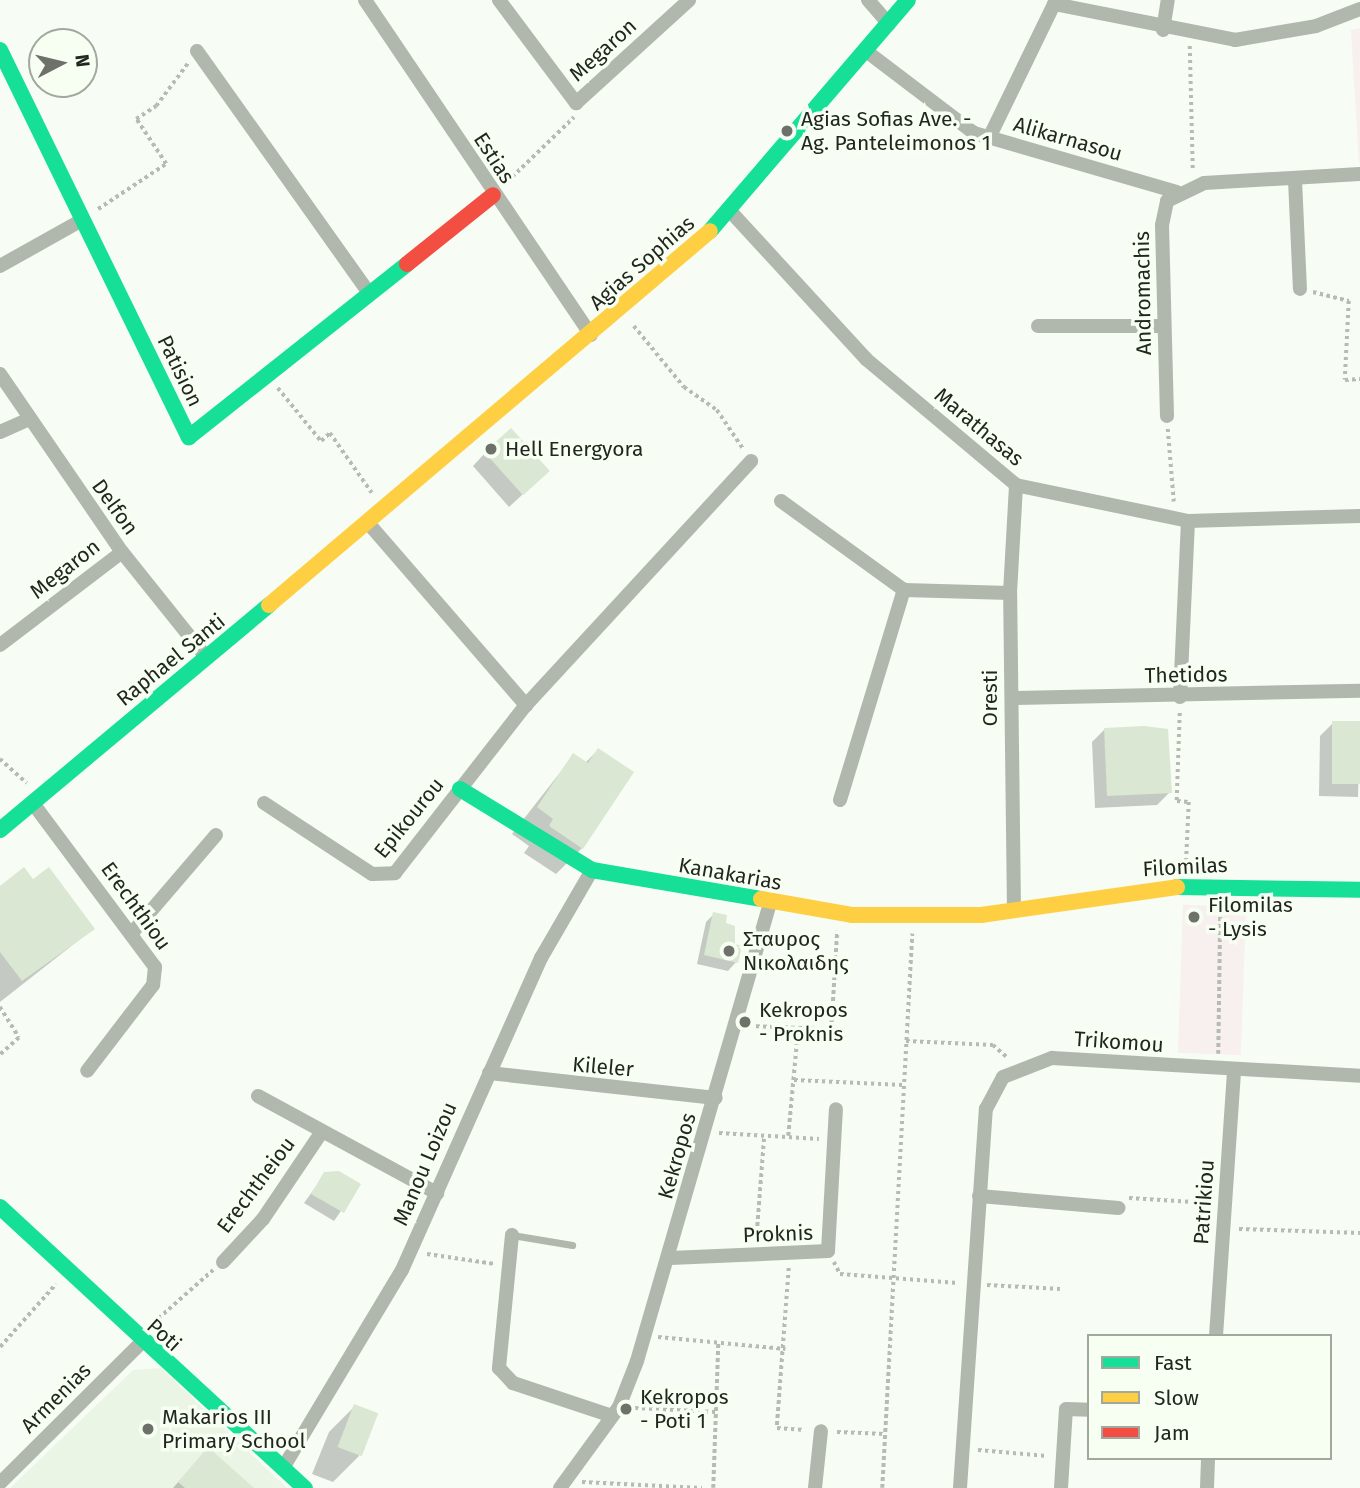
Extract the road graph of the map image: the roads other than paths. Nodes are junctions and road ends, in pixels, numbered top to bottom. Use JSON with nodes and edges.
{"nodes":[{"id":1,"x":365,"y":0,"type":"edge"},
{"id":2,"x":499,"y":0,"type":"edge"},
{"id":3,"x":689,"y":0,"type":"edge"},
{"id":4,"x":868,"y":0,"type":"edge"},
{"id":5,"x":908,"y":0,"type":"edge"},
{"id":6,"x":1168,"y":0,"type":"edge"},
{"id":7,"x":1360,"y":9,"type":"edge"},
{"id":8,"x":889,"y":24,"type":"junction"},
{"id":9,"x":1163,"y":30,"type":"junction"},
{"id":10,"x":0,"y":50,"type":"edge"},
{"id":11,"x":197,"y":51,"type":"road end"},
{"id":12,"x":866,"y":51,"type":"junction"},
{"id":13,"x":989,"y":138,"type":"junction"},
{"id":14,"x":1360,"y":174,"type":"edge"},
{"id":15,"x":1295,"y":180,"type":"junction"},
{"id":16,"x":1177,"y":192,"type":"junction"},
{"id":17,"x":493,"y":195,"type":"junction"},
{"id":18,"x":731,"y":212,"type":"junction"},
{"id":19,"x":82,"y":220,"type":"junction"},
{"id":20,"x":0,"y":266,"type":"edge"},
{"id":21,"x":1300,"y":289,"type":"road end"},
{"id":22,"x":370,"y":294,"type":"junction"},
{"id":23,"x":1038,"y":326,"type":"dead end"},
{"id":24,"x":1164,"y":327,"type":"junction"},
{"id":25,"x":592,"y":335,"type":"junction"},
{"id":26,"x":0,"y":374,"type":"edge"},
{"id":27,"x":1167,"y":416,"type":"road end"},
{"id":28,"x":27,"y":420,"type":"junction"},
{"id":29,"x":0,"y":432,"type":"edge"},
{"id":30,"x":751,"y":461,"type":"road end"},
{"id":31,"x":1016,"y":485,"type":"junction"},
{"id":32,"x":780,"y":501,"type":"dead end"},
{"id":33,"x":1360,"y":516,"type":"edge"},
{"id":34,"x":1182,"y":520,"type":"junction"},
{"id":35,"x":369,"y":524,"type":"junction"},
{"id":36,"x":121,"y":552,"type":"junction"},
{"id":37,"x":904,"y":590,"type":"junction"},
{"id":38,"x":1010,"y":593,"type":"junction"},
{"id":39,"x":0,"y":645,"type":"edge"},
{"id":40,"x":206,"y":657,"type":"junction"},
{"id":41,"x":1360,"y":691,"type":"edge"},
{"id":42,"x":1180,"y":697,"type":"junction"},
{"id":43,"x":1012,"y":698,"type":"junction"},
{"id":44,"x":526,"y":705,"type":"junction"},
{"id":45,"x":460,"y":789,"type":"junction"},
{"id":46,"x":36,"y":798,"type":"junction"},
{"id":47,"x":840,"y":800,"type":"dead end"},
{"id":48,"x":264,"y":803,"type":"dead end"},
{"id":49,"x":0,"y":830,"type":"edge"},
{"id":50,"x":216,"y":835,"type":"dead end"},
{"id":51,"x":592,"y":870,"type":"junction"},
{"id":52,"x":1360,"y":890,"type":"edge"},
{"id":53,"x":770,"y":904,"type":"junction"},
{"id":54,"x":1014,"y":910,"type":"junction"},
{"id":55,"x":132,"y":933,"type":"junction"},
{"id":56,"x":87,"y":1071,"type":"dead end"},
{"id":57,"x":1234,"y":1071,"type":"junction"},
{"id":58,"x":489,"y":1073,"type":"junction"},
{"id":59,"x":1360,"y":1076,"type":"edge"},
{"id":60,"x":258,"y":1096,"type":"dead end"},
{"id":61,"x":716,"y":1098,"type":"junction"},
{"id":62,"x":836,"y":1109,"type":"dead end"},
{"id":63,"x":321,"y":1133,"type":"junction"},
{"id":64,"x":437,"y":1193,"type":"junction"},
{"id":65,"x":979,"y":1196,"type":"junction"},
{"id":66,"x":1118,"y":1208,"type":"road end"},
{"id":67,"x":3,"y":1218,"type":"edge"},
{"id":68,"x":512,"y":1235,"type":"joint"},
{"id":69,"x":572,"y":1245,"type":"dead end"},
{"id":70,"x":670,"y":1258,"type":"junction"},
{"id":71,"x":223,"y":1262,"type":"road end"},
{"id":72,"x":1216,"y":1334,"type":"edge"},
{"id":73,"x":139,"y":1341,"type":"junction"},
{"id":74,"x":1087,"y":1410,"type":"edge"},
{"id":75,"x":616,"y":1412,"type":"junction"},
{"id":76,"x":821,"y":1431,"type":"dead end"},
{"id":77,"x":1209,"y":1460,"type":"edge"},
{"id":78,"x":283,"y":1468,"type":"junction"},
{"id":79,"x":0,"y":1483,"type":"edge"},
{"id":80,"x":563,"y":1485,"type":"edge"},
{"id":81,"x":305,"y":1488,"type":"edge"},
{"id":82,"x":815,"y":1488,"type":"edge"},
{"id":83,"x":960,"y":1488,"type":"edge"},
{"id":84,"x":1061,"y":1488,"type":"edge"},
{"id":85,"x":1207,"y":1488,"type":"edge"}],
"edges":[{"from":1,"to":17,"type":"street","name":"Estias"},
{"from":2,"to":3,"type":"street","name":"Megaron"},
{"from":4,"to":8,"type":"street"},
{"from":5,"to":8,"type":"street","name":"Agias Sophias"},
{"from":6,"to":9,"type":"street"},
{"from":7,"to":9,"type":"street","name":"Alikarnasou"},
{"from":8,"to":12,"type":"street","name":"Agias Sophias"},
{"from":9,"to":13,"type":"street","name":"Alikarnasou"},
{"from":10,"to":19,"type":"street","name":"Patision"},
{"from":11,"to":22,"type":"street"},
{"from":12,"to":13,"type":"street"},
{"from":12,"to":18,"type":"street","name":"Agias Sophias"},
{"from":13,"to":16,"type":"street","name":"Alikarnasou"},
{"from":14,"to":15,"type":"street"},
{"from":15,"to":16,"type":"street"},
{"from":15,"to":21,"type":"street"},
{"from":16,"to":24,"type":"street","name":"Andromachis"},
{"from":17,"to":22,"type":"street","name":"Patision"},
{"from":17,"to":25,"type":"street","name":"Estias"},
{"from":18,"to":25,"type":"street","name":"Agias Sophias"},
{"from":18,"to":31,"type":"street","name":"Marathasas"},
{"from":19,"to":20,"type":"street"},
{"from":19,"to":22,"type":"street","name":"Patision"},
{"from":23,"to":24,"type":"street"},
{"from":24,"to":27,"type":"street","name":"Andromachis"},
{"from":25,"to":35,"type":"street","name":"Agias Sophias"},
{"from":26,"to":28,"type":"street","name":"Delfon"},
{"from":28,"to":29,"type":"street"},
{"from":28,"to":36,"type":"street","name":"Delfon"},
{"from":30,"to":44,"type":"street","name":"Epikourou"},
{"from":31,"to":34,"type":"street","name":"Marathasas"},
{"from":31,"to":38,"type":"street","name":"Oresti"},
{"from":32,"to":37,"type":"street"},
{"from":33,"to":34,"type":"street","name":"Marathasas"},
{"from":34,"to":42,"type":"street"},
{"from":35,"to":40,"type":"street","name":"Raphael Santi"},
{"from":35,"to":44,"type":"street"},
{"from":36,"to":39,"type":"street","name":"Megaron"},
{"from":36,"to":40,"type":"street","name":"Delfon"},
{"from":37,"to":38,"type":"street"},
{"from":37,"to":47,"type":"street"},
{"from":38,"to":43,"type":"street","name":"Oresti"},
{"from":40,"to":46,"type":"street","name":"Raphael Santi"},
{"from":41,"to":42,"type":"street","name":"Thetidos"},
{"from":42,"to":43,"type":"street","name":"Thetidos"},
{"from":43,"to":54,"type":"street","name":"Oresti"},
{"from":44,"to":45,"type":"street","name":"Epikourou"},
{"from":45,"to":48,"type":"street","name":"Epikourou"},
{"from":45,"to":51,"type":"street","name":"Kanakarias"},
{"from":46,"to":49,"type":"street","name":"Raphael Santi"},
{"from":46,"to":55,"type":"street","name":"Erechthiou"},
{"from":50,"to":55,"type":"street"},
{"from":51,"to":53,"type":"street","name":"Kanakarias"},
{"from":51,"to":58,"type":"street","name":"Manou Loizou"},
{"from":52,"to":54,"type":"street","name":"Filomilas"},
{"from":53,"to":54,"type":"street","name":"Kanakarias"},
{"from":53,"to":61,"type":"street","name":"Kekropos"},
{"from":55,"to":56,"type":"street","name":"Erechthiou"},
{"from":57,"to":59,"type":"street","name":"Trikomou"},
{"from":57,"to":65,"type":"street","name":"Trikomou"},
{"from":57,"to":72,"type":"street","name":"Patrikiou"},
{"from":58,"to":61,"type":"street","name":"Kileler"},
{"from":58,"to":64,"type":"street","name":"Manou Loizou"},
{"from":60,"to":63,"type":"street","name":"Erechtheiou"},
{"from":61,"to":70,"type":"street","name":"Kekropos"},
{"from":62,"to":70,"type":"street","name":"Proknis"},
{"from":63,"to":64,"type":"street","name":"Erechtheiou"},
{"from":63,"to":71,"type":"street","name":"Erechtheiou"},
{"from":64,"to":78,"type":"street","name":"Manou Loizou"},
{"from":65,"to":66,"type":"street"},
{"from":65,"to":83,"type":"street"},
{"from":67,"to":73,"type":"street","name":"Poti"},
{"from":68,"to":69,"type":"lane"},
{"from":68,"to":75,"type":"street"},
{"from":70,"to":75,"type":"street","name":"Kekropos"},
{"from":73,"to":78,"type":"street","name":"Poti"},
{"from":73,"to":79,"type":"street","name":"Armenias"},
{"from":74,"to":84,"type":"street"},
{"from":75,"to":80,"type":"street","name":"Kekropos"},
{"from":76,"to":82,"type":"street"},
{"from":77,"to":85,"type":"street"},
{"from":78,"to":81,"type":"street","name":"Poti"}]}
